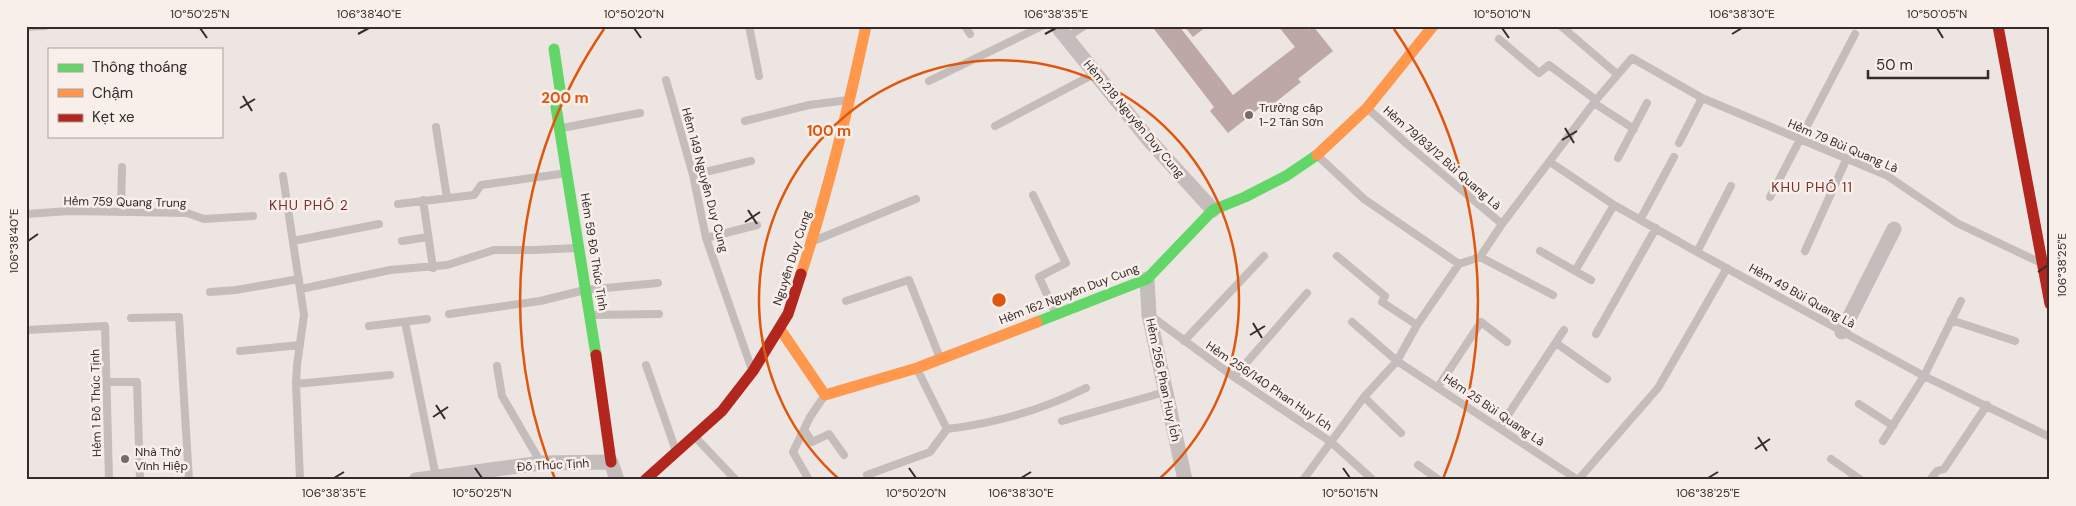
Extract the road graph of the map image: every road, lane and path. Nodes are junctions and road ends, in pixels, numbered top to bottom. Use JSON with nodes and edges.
{"nodes":[{"id":1,"x":45,"y":26,"type":"edge"},
{"id":2,"x":866,"y":26,"type":"edge"},
{"id":3,"x":965,"y":26,"type":"edge"},
{"id":4,"x":1042,"y":26,"type":"edge"},
{"id":5,"x":1084,"y":26,"type":"edge"},
{"id":6,"x":1433,"y":26,"type":"edge"},
{"id":7,"x":1561,"y":26,"type":"edge"},
{"id":8,"x":1998,"y":26,"type":"edge"},
{"id":9,"x":26,"y":27,"type":"edge"},
{"id":10,"x":752,"y":27,"type":"edge"},
{"id":11,"x":1061,"y":32,"type":"edge"},
{"id":12,"x":970,"y":34,"type":"dead end"},
{"id":13,"x":1855,"y":34,"type":"dead end"},
{"id":14,"x":1499,"y":39,"type":"dead end"},
{"id":15,"x":554,"y":49,"type":"dead end"},
{"id":16,"x":1096,"y":73,"type":"junction"},
{"id":17,"x":1617,"y":74,"type":"junction"},
{"id":18,"x":759,"y":76,"type":"dead end"},
{"id":19,"x":666,"y":80,"type":"dead end"},
{"id":20,"x":929,"y":81,"type":"dead end"},
{"id":21,"x":1702,"y":98,"type":"junction"},
{"id":22,"x":850,"y":100,"type":"junction"},
{"id":23,"x":1595,"y":102,"type":"junction"},
{"id":24,"x":1647,"y":104,"type":"dead end"},
{"id":25,"x":1367,"y":108,"type":"junction"},
{"id":26,"x":640,"y":113,"type":"dead end"},
{"id":27,"x":745,"y":121,"type":"dead end"},
{"id":28,"x":995,"y":126,"type":"dead end"},
{"id":29,"x":436,"y":127,"type":"dead end"},
{"id":30,"x":560,"y":128,"type":"junction"},
{"id":31,"x":1634,"y":129,"type":"junction"},
{"id":32,"x":1799,"y":139,"type":"junction"},
{"id":33,"x":1678,"y":143,"type":"dead end"},
{"id":34,"x":1317,"y":155,"type":"junction"},
{"id":35,"x":1674,"y":157,"type":"dead end"},
{"id":36,"x":1618,"y":158,"type":"dead end"},
{"id":37,"x":1847,"y":158,"type":"junction"},
{"id":38,"x":752,"y":161,"type":"dead end"},
{"id":39,"x":1550,"y":162,"type":"junction"},
{"id":40,"x":122,"y":168,"type":"dead end"},
{"id":41,"x":567,"y":173,"type":"junction"},
{"id":42,"x":693,"y":175,"type":"junction"},
{"id":43,"x":283,"y":176,"type":"dead end"},
{"id":44,"x":1731,"y":186,"type":"dead end"},
{"id":45,"x":1033,"y":195,"type":"dead end"},
{"id":46,"x":1770,"y":197,"type":"dead end"},
{"id":47,"x":447,"y":198,"type":"junction"},
{"id":48,"x":916,"y":199,"type":"dead end"},
{"id":49,"x":423,"y":200,"type":"junction"},
{"id":50,"x":398,"y":204,"type":"dead end"},
{"id":51,"x":1614,"y":205,"type":"junction"},
{"id":52,"x":1213,"y":210,"type":"junction"},
{"id":53,"x":121,"y":212,"type":"junction"},
{"id":54,"x":26,"y":214,"type":"edge"},
{"id":55,"x":253,"y":216,"type":"dead end"},
{"id":56,"x":1640,"y":220,"type":"junction"},
{"id":57,"x":378,"y":224,"type":"dead end"},
{"id":58,"x":1502,"y":224,"type":"junction"},
{"id":59,"x":757,"y":225,"type":"dead end"},
{"id":60,"x":1656,"y":228,"type":"junction"},
{"id":61,"x":1894,"y":229,"type":"dead end"},
{"id":62,"x":428,"y":237,"type":"junction"},
{"id":63,"x":706,"y":238,"type":"junction"},
{"id":64,"x":293,"y":241,"type":"junction"},
{"id":65,"x":402,"y":241,"type":"dead end"},
{"id":66,"x":812,"y":242,"type":"junction"},
{"id":67,"x":579,"y":248,"type":"junction"},
{"id":68,"x":1540,"y":250,"type":"dead end"},
{"id":69,"x":1805,"y":251,"type":"dead end"},
{"id":70,"x":1697,"y":252,"type":"junction"},
{"id":71,"x":1264,"y":256,"type":"dead end"},
{"id":72,"x":1336,"y":256,"type":"dead end"},
{"id":73,"x":1480,"y":257,"type":"junction"},
{"id":74,"x":2041,"y":263,"type":"junction"},
{"id":75,"x":1459,"y":264,"type":"junction"},
{"id":76,"x":433,"y":268,"type":"junction"},
{"id":77,"x":1727,"y":268,"type":"junction"},
{"id":78,"x":1576,"y":271,"type":"junction"},
{"id":79,"x":299,"y":279,"type":"junction"},
{"id":80,"x":1147,"y":279,"type":"junction"},
{"id":81,"x":1591,"y":280,"type":"dead end"},
{"id":82,"x":658,"y":283,"type":"dead end"},
{"id":83,"x":301,"y":289,"type":"junction"},
{"id":84,"x":585,"y":290,"type":"junction"},
{"id":85,"x":210,"y":292,"type":"dead end"},
{"id":86,"x":1308,"y":293,"type":"dead end"},
{"id":87,"x":1554,"y":295,"type":"dead end"},
{"id":88,"x":846,"y":301,"type":"dead end"},
{"id":89,"x":1961,"y":301,"type":"dead end"},
{"id":90,"x":2050,"y":304,"type":"edge"},
{"id":91,"x":449,"y":314,"type":"dead end"},
{"id":92,"x":659,"y":314,"type":"dead end"},
{"id":93,"x":590,"y":315,"type":"junction"},
{"id":94,"x":1056,"y":315,"type":"junction"},
{"id":95,"x":1149,"y":315,"type":"junction"},
{"id":96,"x":132,"y":318,"type":"dead end"},
{"id":97,"x":427,"y":319,"type":"dead end"},
{"id":98,"x":1951,"y":320,"type":"junction"},
{"id":99,"x":405,"y":322,"type":"junction"},
{"id":100,"x":1352,"y":322,"type":"dead end"},
{"id":101,"x":1418,"y":325,"type":"junction"},
{"id":102,"x":369,"y":326,"type":"dead end"},
{"id":103,"x":780,"y":329,"type":"junction"},
{"id":104,"x":26,"y":330,"type":"edge"},
{"id":105,"x":1564,"y":330,"type":"dead end"},
{"id":106,"x":1842,"y":332,"type":"junction"},
{"id":107,"x":1596,"y":334,"type":"dead end"},
{"id":108,"x":1184,"y":340,"type":"junction"},
{"id":109,"x":2015,"y":341,"type":"dead end"},
{"id":110,"x":1507,"y":342,"type":"dead end"},
{"id":111,"x":1556,"y":343,"type":"junction"},
{"id":112,"x":300,"y":345,"type":"junction"},
{"id":113,"x":240,"y":351,"type":"dead end"},
{"id":114,"x":940,"y":358,"type":"junction"},
{"id":115,"x":1397,"y":361,"type":"junction"},
{"id":116,"x":498,"y":366,"type":"dead end"},
{"id":117,"x":646,"y":366,"type":"dead end"},
{"id":118,"x":917,"y":368,"type":"junction"},
{"id":119,"x":752,"y":371,"type":"junction"},
{"id":120,"x":390,"y":375,"type":"dead end"},
{"id":121,"x":1924,"y":376,"type":"junction"},
{"id":122,"x":1234,"y":377,"type":"junction"},
{"id":123,"x":1607,"y":379,"type":"dead end"},
{"id":124,"x":108,"y":382,"type":"junction"},
{"id":125,"x":296,"y":384,"type":"junction"},
{"id":126,"x":1438,"y":386,"type":"junction"},
{"id":127,"x":1086,"y":388,"type":"dead end"},
{"id":128,"x":1166,"y":392,"type":"junction"},
{"id":129,"x":825,"y":395,"type":"junction"},
{"id":130,"x":1364,"y":397,"type":"junction"},
{"id":131,"x":1858,"y":404,"type":"dead end"},
{"id":132,"x":1987,"y":405,"type":"junction"},
{"id":133,"x":1062,"y":421,"type":"dead end"},
{"id":134,"x":1893,"y":426,"type":"junction"},
{"id":135,"x":1500,"y":427,"type":"junction"},
{"id":136,"x":947,"y":429,"type":"junction"},
{"id":137,"x":805,"y":431,"type":"junction"},
{"id":138,"x":1400,"y":433,"type":"dead end"},
{"id":139,"x":696,"y":438,"type":"junction"},
{"id":140,"x":2050,"y":438,"type":"edge"},
{"id":141,"x":1883,"y":441,"type":"dead end"},
{"id":142,"x":1331,"y":442,"type":"junction"},
{"id":143,"x":677,"y":453,"type":"junction"},
{"id":144,"x":844,"y":454,"type":"dead end"},
{"id":145,"x":1831,"y":459,"type":"dead end"},
{"id":146,"x":611,"y":462,"type":"junction"},
{"id":147,"x":541,"y":463,"type":"junction"},
{"id":148,"x":1418,"y":465,"type":"dead end"},
{"id":149,"x":867,"y":475,"type":"dead end"},
{"id":150,"x":436,"y":477,"type":"junction"},
{"id":151,"x":109,"y":480,"type":"edge"},
{"id":152,"x":140,"y":480,"type":"edge"},
{"id":153,"x":189,"y":480,"type":"edge"},
{"id":154,"x":300,"y":480,"type":"edge"},
{"id":155,"x":416,"y":480,"type":"edge"},
{"id":156,"x":617,"y":480,"type":"edge"},
{"id":157,"x":646,"y":480,"type":"edge"},
{"id":158,"x":736,"y":480,"type":"edge"},
{"id":159,"x":809,"y":480,"type":"edge"},
{"id":160,"x":1185,"y":480,"type":"edge"},
{"id":161,"x":1303,"y":480,"type":"edge"},
{"id":162,"x":1373,"y":480,"type":"edge"},
{"id":163,"x":1439,"y":480,"type":"edge"},
{"id":164,"x":1578,"y":480,"type":"edge"},
{"id":165,"x":1861,"y":480,"type":"edge"},
{"id":166,"x":1930,"y":480,"type":"edge"}],
"edges":[{"from":1,"to":9,"type":"lane"},
{"from":2,"to":22,"type":"street","name":"Nguyễn Duy Cung"},
{"from":3,"to":12,"type":"lane"},
{"from":4,"to":20,"type":"lane"},
{"from":5,"to":11,"type":"lane"},
{"from":6,"to":25,"type":"street","name":"Hẻm 162 Nguyễn Duy Cung"},
{"from":7,"to":17,"type":"lane"},
{"from":8,"to":74,"type":"street"},
{"from":10,"to":18,"type":"lane"},
{"from":11,"to":16,"type":"street","name":"Hẻm 218 Nguyễn Duy Cung"},
{"from":13,"to":32,"type":"lane"},
{"from":14,"to":23,"type":"lane"},
{"from":15,"to":30,"type":"street","name":"Hẻm 59 Đỗ Thúc Tịnh"},
{"from":16,"to":28,"type":"lane"},
{"from":16,"to":52,"type":"street","name":"Hẻm 218 Nguyễn Duy Cung"},
{"from":17,"to":21,"type":"lane","name":"Hẻm 79 Bùi Quang Là"},
{"from":17,"to":23,"type":"lane"},
{"from":19,"to":42,"type":"lane","name":"Hẻm 149 Nguyễn Duy Cung"},
{"from":21,"to":32,"type":"lane","name":"Hẻm 79 Bùi Quang Là"},
{"from":21,"to":33,"type":"lane"},
{"from":22,"to":27,"type":"lane"},
{"from":22,"to":66,"type":"street","name":"Nguyễn Duy Cung"},
{"from":23,"to":31,"type":"lane"},
{"from":23,"to":39,"type":"lane"},
{"from":24,"to":31,"type":"lane"},
{"from":25,"to":34,"type":"street","name":"Hẻm 162 Nguyễn Duy Cung"},
{"from":25,"to":58,"type":"lane","name":"Hẻm 79/83/12 Bùi Quang Là"},
{"from":26,"to":30,"type":"lane"},
{"from":29,"to":47,"type":"lane"},
{"from":30,"to":41,"type":"street","name":"Hẻm 59 Đỗ Thúc Tịnh"},
{"from":31,"to":36,"type":"lane"},
{"from":32,"to":37,"type":"lane","name":"Hẻm 79 Bùi Quang Là"},
{"from":32,"to":46,"type":"lane"},
{"from":34,"to":52,"type":"street","name":"Hẻm 162 Nguyễn Duy Cung"},
{"from":34,"to":75,"type":"lane"},
{"from":35,"to":56,"type":"lane"},
{"from":37,"to":69,"type":"lane"},
{"from":37,"to":74,"type":"lane","name":"Hẻm 79 Bùi Quang Là"},
{"from":38,"to":42,"type":"lane"},
{"from":39,"to":51,"type":"lane","name":"Hẻm 49 Bùi Quang Là"},
{"from":39,"to":58,"type":"lane"},
{"from":40,"to":53,"type":"lane"},
{"from":41,"to":47,"type":"lane"},
{"from":41,"to":67,"type":"street","name":"Hẻm 59 Đỗ Thúc Tịnh"},
{"from":42,"to":63,"type":"lane","name":"Hẻm 149 Nguyễn Duy Cung"},
{"from":43,"to":64,"type":"lane"},
{"from":44,"to":70,"type":"lane"},
{"from":45,"to":94,"type":"lane"},
{"from":47,"to":49,"type":"lane"},
{"from":48,"to":66,"type":"lane"},
{"from":49,"to":50,"type":"lane"},
{"from":49,"to":62,"type":"lane"},
{"from":51,"to":56,"type":"lane","name":"Hẻm 49 Bùi Quang Là"},
{"from":51,"to":78,"type":"lane"},
{"from":52,"to":80,"type":"street","name":"Hẻm 162 Nguyễn Duy Cung"},
{"from":53,"to":54,"type":"lane","name":"Hẻm 759 Quang Trung"},
{"from":53,"to":55,"type":"lane","name":"Hẻm 759 Quang Trung"},
{"from":56,"to":60,"type":"lane","name":"Hẻm 49 Bùi Quang Là"},
{"from":57,"to":64,"type":"lane"},
{"from":58,"to":73,"type":"lane"},
{"from":59,"to":63,"type":"lane"},
{"from":60,"to":70,"type":"lane","name":"Hẻm 49 Bùi Quang Là"},
{"from":60,"to":107,"type":"lane"},
{"from":61,"to":106,"type":"street"},
{"from":62,"to":65,"type":"lane"},
{"from":62,"to":76,"type":"lane"},
{"from":63,"to":119,"type":"lane","name":"Hẻm 149 Nguyễn Duy Cung"},
{"from":64,"to":79,"type":"lane"},
{"from":66,"to":103,"type":"street","name":"Nguyễn Duy Cung"},
{"from":67,"to":76,"type":"lane"},
{"from":67,"to":84,"type":"street","name":"Hẻm 59 Đỗ Thúc Tịnh"},
{"from":68,"to":78,"type":"lane"},
{"from":70,"to":77,"type":"lane","name":"Hẻm 49 Bùi Quang Là"},
{"from":71,"to":108,"type":"lane"},
{"from":72,"to":101,"type":"lane"},
{"from":73,"to":75,"type":"lane"},
{"from":73,"to":87,"type":"lane"},
{"from":74,"to":90,"type":"street"},
{"from":75,"to":101,"type":"lane"},
{"from":76,"to":83,"type":"lane"},
{"from":77,"to":106,"type":"lane","name":"Hẻm 49 Bùi Quang Là"},
{"from":77,"to":164,"type":"lane"},
{"from":78,"to":81,"type":"lane"},
{"from":79,"to":83,"type":"lane"},
{"from":79,"to":85,"type":"lane"},
{"from":80,"to":94,"type":"street","name":"Hẻm 162 Nguyễn Duy Cung"},
{"from":80,"to":95,"type":"street","name":"Hẻm 256 Phan Huy Ích"},
{"from":82,"to":84,"type":"lane"},
{"from":83,"to":112,"type":"lane"},
{"from":84,"to":91,"type":"lane"},
{"from":84,"to":93,"type":"street","name":"Hẻm 59 Đỗ Thúc Tịnh"},
{"from":86,"to":122,"type":"lane"},
{"from":88,"to":114,"type":"lane"},
{"from":89,"to":98,"type":"lane"},
{"from":92,"to":93,"type":"lane"},
{"from":93,"to":146,"type":"street","name":"Hẻm 59 Đỗ Thúc Tịnh"},
{"from":94,"to":114,"type":"street","name":"Hẻm 162 Nguyễn Duy Cung"},
{"from":95,"to":108,"type":"lane","name":"Hẻm 256/140 Phan Huy Ích"},
{"from":95,"to":128,"type":"street","name":"Hẻm 256 Phan Huy Ích"},
{"from":96,"to":153,"type":"lane"},
{"from":97,"to":99,"type":"lane"},
{"from":98,"to":109,"type":"lane"},
{"from":98,"to":121,"type":"lane"},
{"from":99,"to":102,"type":"lane"},
{"from":99,"to":150,"type":"lane"},
{"from":100,"to":115,"type":"lane","name":"Hẻm 25 Bùi Quang Là"},
{"from":101,"to":115,"type":"lane"},
{"from":103,"to":119,"type":"street","name":"Nguyễn Duy Cung"},
{"from":103,"to":129,"type":"street"},
{"from":104,"to":124,"type":"lane","name":"Hẻm 1 Đỗ Thúc Tịnh"},
{"from":105,"to":111,"type":"lane"},
{"from":106,"to":121,"type":"lane","name":"Hẻm 49 Bùi Quang Là"},
{"from":108,"to":122,"type":"lane","name":"Hẻm 256/140 Phan Huy Ích"},
{"from":110,"to":126,"type":"lane"},
{"from":111,"to":123,"type":"lane"},
{"from":111,"to":135,"type":"lane"},
{"from":112,"to":113,"type":"lane"},
{"from":112,"to":125,"type":"lane"},
{"from":114,"to":118,"type":"street","name":"Hẻm 162 Nguyễn Duy Cung"},
{"from":115,"to":126,"type":"lane","name":"Hẻm 25 Bùi Quang Là"},
{"from":115,"to":130,"type":"lane"},
{"from":116,"to":147,"type":"lane"},
{"from":117,"to":143,"type":"lane"},
{"from":118,"to":129,"type":"street","name":"Hẻm 162 Nguyễn Duy Cung"},
{"from":118,"to":136,"type":"lane"},
{"from":119,"to":139,"type":"street","name":"Nguyễn Duy Cung"},
{"from":120,"to":125,"type":"lane"},
{"from":121,"to":132,"type":"lane","name":"Hẻm 49 Bùi Quang Là"},
{"from":121,"to":134,"type":"lane"},
{"from":122,"to":142,"type":"lane","name":"Hẻm 256/140 Phan Huy Ích"},
{"from":124,"to":151,"type":"lane","name":"Hẻm 1 Đỗ Thúc Tịnh"},
{"from":124,"to":152,"type":"lane"},
{"from":125,"to":154,"type":"lane"},
{"from":126,"to":135,"type":"lane","name":"Hẻm 25 Bùi Quang Là"},
{"from":127,"to":136,"type":"lane"},
{"from":128,"to":133,"type":"lane"},
{"from":128,"to":160,"type":"street","name":"Hẻm 256 Phan Huy Ích"},
{"from":129,"to":137,"type":"lane"},
{"from":130,"to":138,"type":"lane"},
{"from":130,"to":142,"type":"lane"},
{"from":131,"to":134,"type":"lane"},
{"from":132,"to":140,"type":"lane","name":"Hẻm 49 Bùi Quang Là"},
{"from":132,"to":166,"type":"lane"},
{"from":134,"to":141,"type":"lane"},
{"from":135,"to":164,"type":"lane","name":"Hẻm 25 Bùi Quang Là"},
{"from":136,"to":149,"type":"lane"},
{"from":137,"to":144,"type":"lane"},
{"from":137,"to":159,"type":"lane"},
{"from":139,"to":143,"type":"street","name":"Nguyễn Duy Cung"},
{"from":139,"to":158,"type":"lane"},
{"from":142,"to":161,"type":"lane"},
{"from":142,"to":162,"type":"lane","name":"Hẻm 256/140 Phan Huy Ích"},
{"from":143,"to":157,"type":"street","name":"Nguyễn Duy Cung"},
{"from":145,"to":165,"type":"lane"},
{"from":146,"to":147,"type":"street","name":"Đỗ Thúc Tịnh"},
{"from":146,"to":156,"type":"street"},
{"from":147,"to":150,"type":"street","name":"Đỗ Thúc Tịnh"},
{"from":148,"to":163,"type":"lane"},
{"from":150,"to":155,"type":"street","name":"Đỗ Thúc Tịnh"}]}
